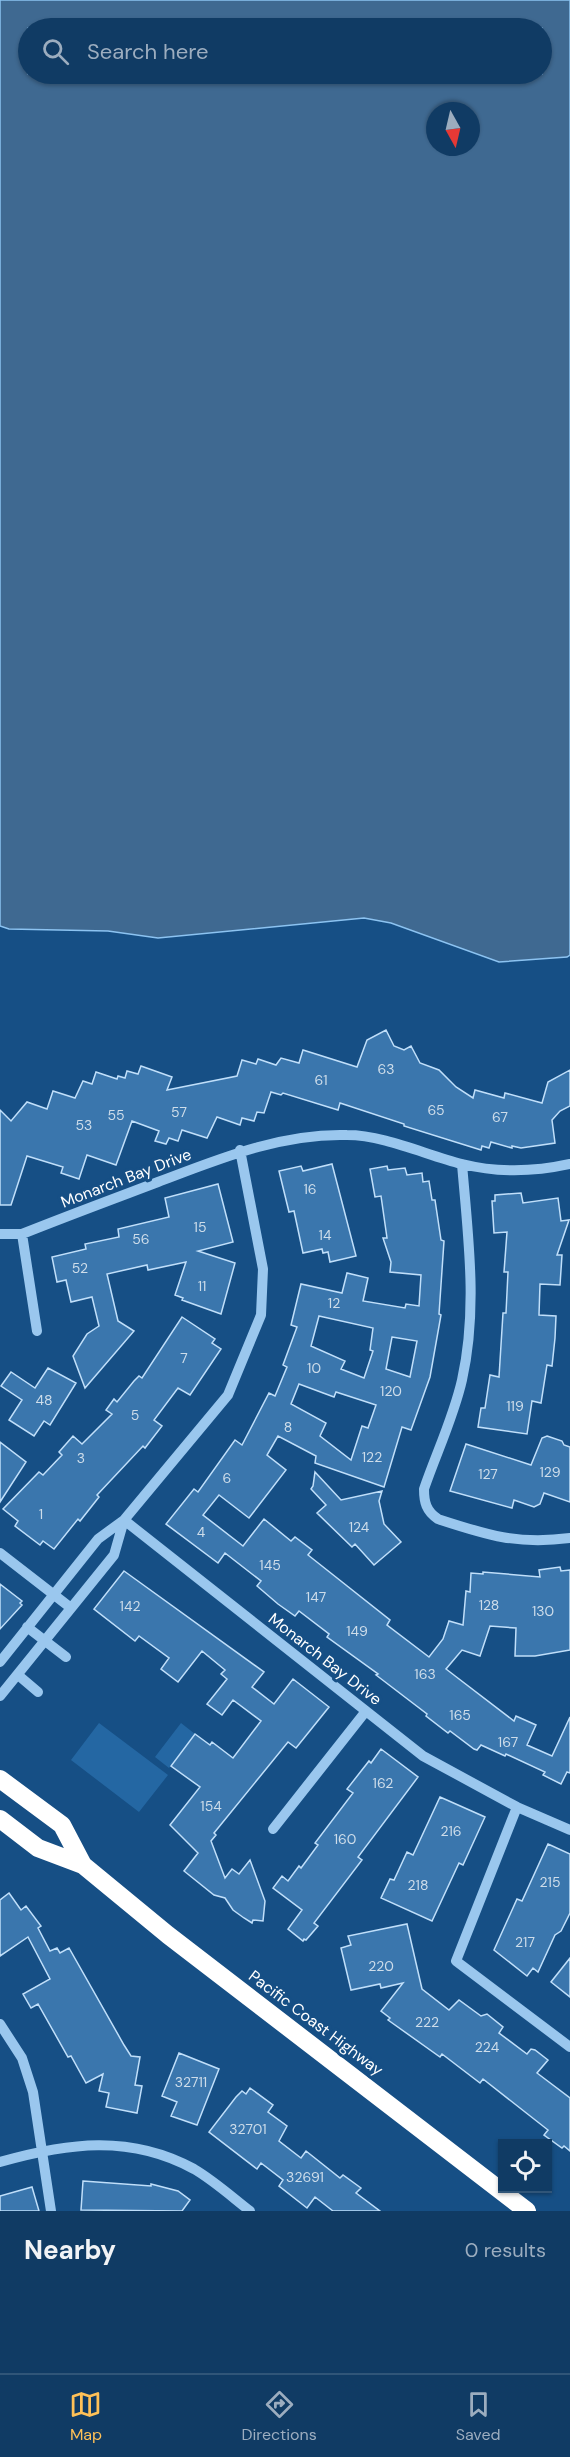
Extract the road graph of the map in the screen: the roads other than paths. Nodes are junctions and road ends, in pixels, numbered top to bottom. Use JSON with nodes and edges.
{"nodes":[{"id":1,"x":240,"y":1150,"type":"junction"},
{"id":2,"x":462,"y":1164,"type":"junction"},
{"id":3,"x":570,"y":1164,"type":"edge"},
{"id":4,"x":0,"y":1234,"type":"edge"},
{"id":5,"x":22,"y":1234,"type":"junction"},
{"id":6,"x":37,"y":1330,"type":"dead end"},
{"id":7,"x":124,"y":1520,"type":"junction"},
{"id":8,"x":570,"y":1538,"type":"edge"},
{"id":9,"x":0,"y":1553,"type":"edge"},
{"id":10,"x":53,"y":1593,"type":"junction"},
{"id":11,"x":71,"y":1608,"type":"junction"},
{"id":12,"x":27,"y":1627,"type":"junction"},
{"id":13,"x":45,"y":1640,"type":"junction"},
{"id":14,"x":66,"y":1657,"type":"dead end"},
{"id":15,"x":0,"y":1662,"type":"edge"},
{"id":16,"x":18,"y":1675,"type":"junction"},
{"id":17,"x":38,"y":1692,"type":"dead end"},
{"id":18,"x":0,"y":1696,"type":"edge"},
{"id":19,"x":366,"y":1712,"type":"junction"},
{"id":20,"x":0,"y":1779,"type":"edge"},
{"id":21,"x":517,"y":1807,"type":"junction"},
{"id":22,"x":0,"y":1819,"type":"edge"},
{"id":23,"x":273,"y":1829,"type":"dead end"},
{"id":24,"x":570,"y":1830,"type":"edge"},
{"id":25,"x":83,"y":1865,"type":"junction"},
{"id":26,"x":0,"y":2024,"type":"edge"},
{"id":27,"x":570,"y":2047,"type":"edge"},
{"id":28,"x":43,"y":2150,"type":"junction"},
{"id":29,"x":0,"y":2162,"type":"edge"},
{"id":30,"x":51,"y":2211,"type":"edge"},
{"id":31,"x":250,"y":2211,"type":"edge"},
{"id":32,"x":528,"y":2211,"type":"edge"}],
"edges":[{"from":1,"to":2,"type":"street","name":"Monarch Bay Drive"},
{"from":1,"to":5,"type":"street","name":"Monarch Bay Drive"},
{"from":1,"to":7,"type":"street"},
{"from":2,"to":3,"type":"street","name":"Monarch Bay Drive"},
{"from":2,"to":8,"type":"street"},
{"from":4,"to":5,"type":"street","name":"Monarch Bay Drive"},
{"from":5,"to":6,"type":"street"},
{"from":7,"to":10,"type":"street"},
{"from":7,"to":11,"type":"street"},
{"from":7,"to":19,"type":"street","name":"Monarch Bay Drive"},
{"from":9,"to":10,"type":"street"},
{"from":10,"to":11,"type":"street"},
{"from":10,"to":12,"type":"street"},
{"from":11,"to":13,"type":"street"},
{"from":12,"to":13,"type":"street"},
{"from":12,"to":15,"type":"street"},
{"from":13,"to":14,"type":"street"},
{"from":13,"to":16,"type":"street"},
{"from":16,"to":17,"type":"street"},
{"from":16,"to":18,"type":"street"},
{"from":19,"to":21,"type":"street","name":"Monarch Bay Drive"},
{"from":19,"to":23,"type":"street"},
{"from":20,"to":25,"type":"highway","name":"Pacific Coast Highway"},
{"from":21,"to":24,"type":"street","name":"Monarch Bay Drive"},
{"from":21,"to":27,"type":"street"},
{"from":22,"to":25,"type":"highway","name":"Pacific Coast Highway"},
{"from":25,"to":32,"type":"highway","name":"Pacific Coast Highway"},
{"from":26,"to":28,"type":"street"},
{"from":28,"to":29,"type":"street"},
{"from":28,"to":30,"type":"street"},
{"from":28,"to":31,"type":"street"}]}
